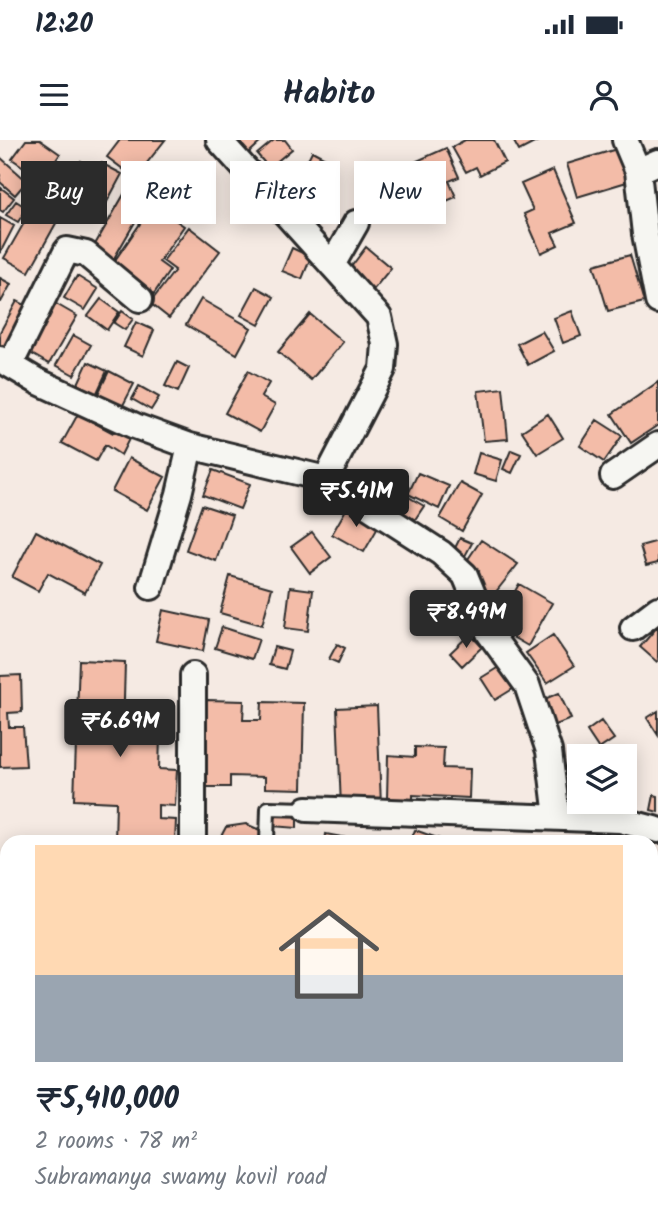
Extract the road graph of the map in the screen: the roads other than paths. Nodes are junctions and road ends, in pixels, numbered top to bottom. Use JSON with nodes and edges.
{"nodes":[{"id":1,"x":219,"y":140,"type":"edge"},
{"id":2,"x":625,"y":140,"type":"edge"},
{"id":3,"x":648,"y":167,"type":"edge"},
{"id":4,"x":355,"y":224,"type":"edge"},
{"id":5,"x":332,"y":265,"type":"junction"},
{"id":6,"x":140,"y":299,"type":"dead end"},
{"id":7,"x":658,"y":301,"type":"edge"},
{"id":8,"x":5,"y":362,"type":"edge"},
{"id":9,"x":658,"y":444,"type":"edge"},
{"id":10,"x":190,"y":446,"type":"junction"},
{"id":11,"x":613,"y":476,"type":"dead end"},
{"id":12,"x":326,"y":480,"type":"junction"},
{"id":13,"x":151,"y":587,"type":"dead end"},
{"id":14,"x":658,"y":609,"type":"edge"},
{"id":15,"x":633,"y":628,"type":"dead end"},
{"id":16,"x":193,"y":675,"type":"dead end"},
{"id":17,"x":307,"y":809,"type":"joint"},
{"id":18,"x":557,"y":817,"type":"junction"},
{"id":19,"x":658,"y":831,"type":"edge"},
{"id":20,"x":193,"y":835,"type":"edge"},
{"id":21,"x":267,"y":835,"type":"edge"}],
"edges":[{"from":1,"to":5,"type":"street"},
{"from":2,"to":3,"type":"street"},
{"from":3,"to":7,"type":"street"},
{"from":4,"to":5,"type":"street"},
{"from":5,"to":12,"type":"street"},
{"from":6,"to":8,"type":"street"},
{"from":8,"to":10,"type":"street"},
{"from":9,"to":11,"type":"street"},
{"from":10,"to":12,"type":"street"},
{"from":10,"to":13,"type":"street"},
{"from":12,"to":18,"type":"street"},
{"from":14,"to":15,"type":"street"},
{"from":16,"to":20,"type":"street"},
{"from":17,"to":18,"type":"street"},
{"from":17,"to":21,"type":"lane"},
{"from":18,"to":19,"type":"street"}]}
